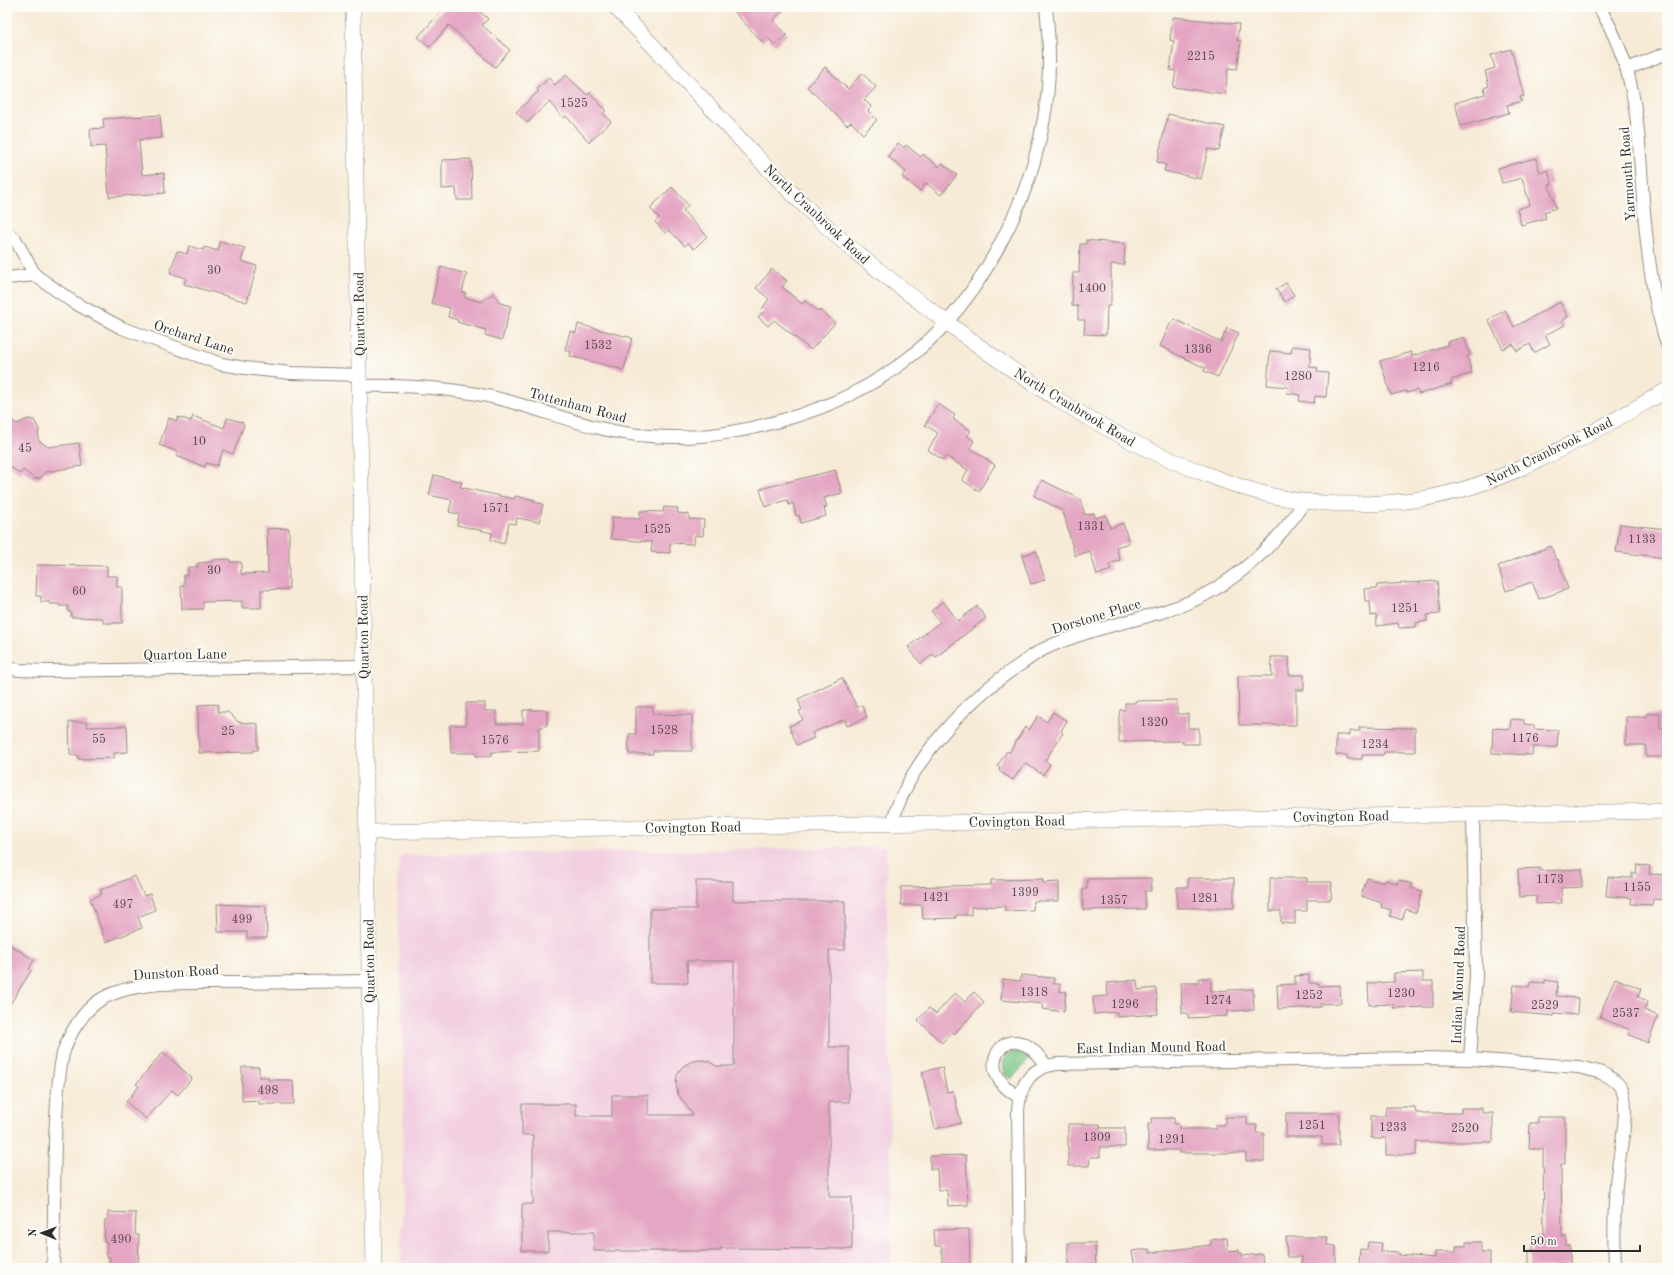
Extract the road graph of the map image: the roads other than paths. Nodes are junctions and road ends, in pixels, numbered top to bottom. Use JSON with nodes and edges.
{"nodes":[{"id":1,"x":353,"y":7,"type":"edge"},
{"id":2,"x":615,"y":7,"type":"edge"},
{"id":3,"x":1046,"y":7,"type":"edge"},
{"id":4,"x":1599,"y":7,"type":"edge"},
{"id":5,"x":1667,"y":53,"type":"edge"},
{"id":6,"x":1628,"y":69,"type":"junction"},
{"id":7,"x":7,"y":233,"type":"edge"},
{"id":8,"x":35,"y":275,"type":"junction"},
{"id":9,"x":7,"y":278,"type":"edge"},
{"id":10,"x":947,"y":323,"type":"junction"},
{"id":11,"x":1667,"y":344,"type":"edge"},
{"id":12,"x":360,"y":380,"type":"junction"},
{"id":13,"x":1667,"y":390,"type":"edge"},
{"id":14,"x":1305,"y":501,"type":"junction"},
{"id":15,"x":364,"y":666,"type":"junction"},
{"id":16,"x":7,"y":668,"type":"edge"},
{"id":17,"x":1667,"y":811,"type":"edge"},
{"id":18,"x":1473,"y":814,"type":"junction"},
{"id":19,"x":892,"y":823,"type":"junction"},
{"id":20,"x":367,"y":832,"type":"junction"},
{"id":21,"x":369,"y":981,"type":"junction"},
{"id":22,"x":1470,"y":1059,"type":"junction"},
{"id":23,"x":1046,"y":1065,"type":"junction"},
{"id":24,"x":1019,"y":1097,"type":"junction"},
{"id":25,"x":53,"y":1268,"type":"edge"},
{"id":26,"x":374,"y":1268,"type":"edge"},
{"id":27,"x":1020,"y":1268,"type":"edge"},
{"id":28,"x":1615,"y":1268,"type":"edge"}],
"edges":[{"from":1,"to":12,"type":"street","name":"Quarton Road"},
{"from":2,"to":10,"type":"street","name":"North Cranbrook Road"},
{"from":3,"to":10,"type":"street","name":"Tottenham Road"},
{"from":4,"to":6,"type":"street","name":"Yarmouth Road"},
{"from":5,"to":6,"type":"street"},
{"from":6,"to":11,"type":"street","name":"Yarmouth Road"},
{"from":7,"to":8,"type":"street","name":"Orchard Lane"},
{"from":8,"to":9,"type":"street"},
{"from":8,"to":12,"type":"street","name":"Orchard Lane"},
{"from":10,"to":12,"type":"street","name":"Tottenham Road"},
{"from":10,"to":14,"type":"street","name":"North Cranbrook Road"},
{"from":12,"to":15,"type":"street","name":"Quarton Road"},
{"from":13,"to":14,"type":"street","name":"North Cranbrook Road"},
{"from":14,"to":19,"type":"street","name":"Dorstone Place"},
{"from":15,"to":16,"type":"street","name":"Quarton Lane"},
{"from":15,"to":20,"type":"street","name":"Quarton Road"},
{"from":17,"to":18,"type":"street","name":"Covington Road"},
{"from":18,"to":19,"type":"street","name":"Covington Road"},
{"from":18,"to":22,"type":"street","name":"Indian Mound Road"},
{"from":19,"to":20,"type":"street","name":"Covington Road"},
{"from":20,"to":21,"type":"street","name":"Quarton Road"},
{"from":21,"to":25,"type":"street","name":"Dunston Road"},
{"from":21,"to":26,"type":"street","name":"Quarton Road"},
{"from":22,"to":23,"type":"street","name":"East Indian Mound Road"},
{"from":22,"to":28,"type":"street","name":"Indian Mound Road"},
{"from":23,"to":24,"type":"street"},
{"from":23,"to":24,"type":"street"},
{"from":24,"to":27,"type":"street"}]}
